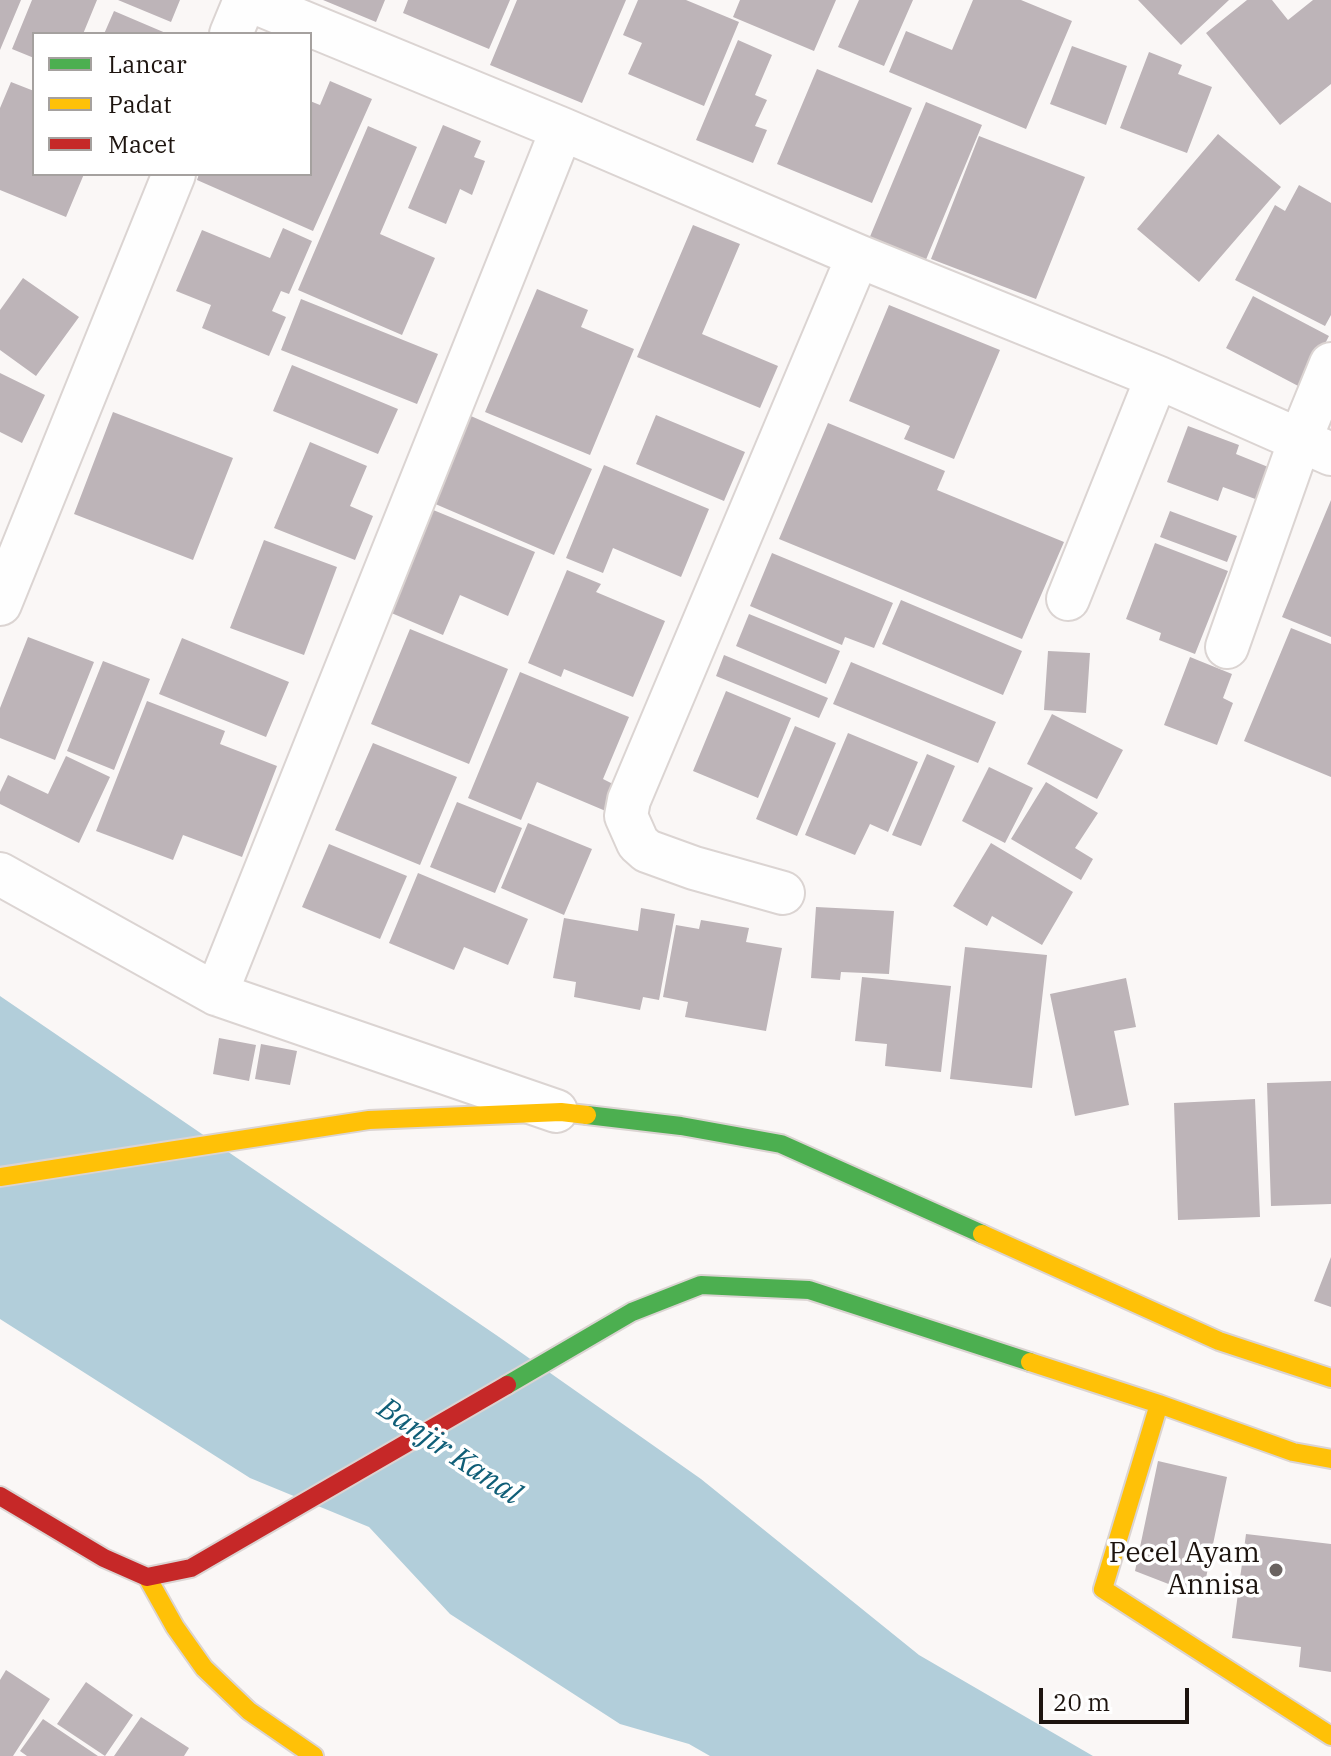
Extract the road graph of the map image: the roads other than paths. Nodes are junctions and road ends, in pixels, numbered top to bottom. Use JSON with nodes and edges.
{"nodes":[{"id":1,"x":247,"y":0,"type":"edge"},
{"id":2,"x":232,"y":32,"type":"edge"},
{"id":3,"x":562,"y":129,"type":"junction"},
{"id":4,"x":173,"y":176,"type":"edge"},
{"id":5,"x":858,"y":256,"type":"junction"},
{"id":6,"x":1331,"y":364,"type":"edge"},
{"id":7,"x":1157,"y":377,"type":"junction"},
{"id":8,"x":1316,"y":447,"type":"edge"},
{"id":9,"x":1068,"y":599,"type":"dead end"},
{"id":10,"x":0,"y":604,"type":"edge"},
{"id":11,"x":1227,"y":647,"type":"dead end"},
{"id":12,"x":0,"y":874,"type":"edge"},
{"id":13,"x":783,"y":893,"type":"dead end"},
{"id":14,"x":216,"y":994,"type":"junction"},
{"id":15,"x":561,"y":1112,"type":"junction"},
{"id":16,"x":0,"y":1177,"type":"edge"},
{"id":17,"x":1331,"y":1378,"type":"edge"},
{"id":18,"x":1159,"y":1404,"type":"junction"},
{"id":19,"x":1331,"y":1459,"type":"edge"},
{"id":20,"x":0,"y":1496,"type":"edge"},
{"id":21,"x":147,"y":1577,"type":"junction"},
{"id":22,"x":1331,"y":1736,"type":"edge"},
{"id":23,"x":314,"y":1756,"type":"edge"}],
"edges":[{"from":1,"to":2,"type":"street"},
{"from":1,"to":3,"type":"street"},
{"from":3,"to":5,"type":"street"},
{"from":3,"to":14,"type":"street"},
{"from":4,"to":10,"type":"street"},
{"from":5,"to":7,"type":"street"},
{"from":5,"to":13,"type":"street"},
{"from":6,"to":8,"type":"street"},
{"from":7,"to":8,"type":"street"},
{"from":7,"to":9,"type":"street"},
{"from":8,"to":11,"type":"street"},
{"from":12,"to":14,"type":"street"},
{"from":14,"to":15,"type":"street"},
{"from":15,"to":16,"type":"main road"},
{"from":15,"to":17,"type":"main road"},
{"from":18,"to":19,"type":"main road"},
{"from":18,"to":21,"type":"main road"},
{"from":18,"to":22,"type":"main road"},
{"from":20,"to":21,"type":"main road"},
{"from":21,"to":23,"type":"main road"}]}
